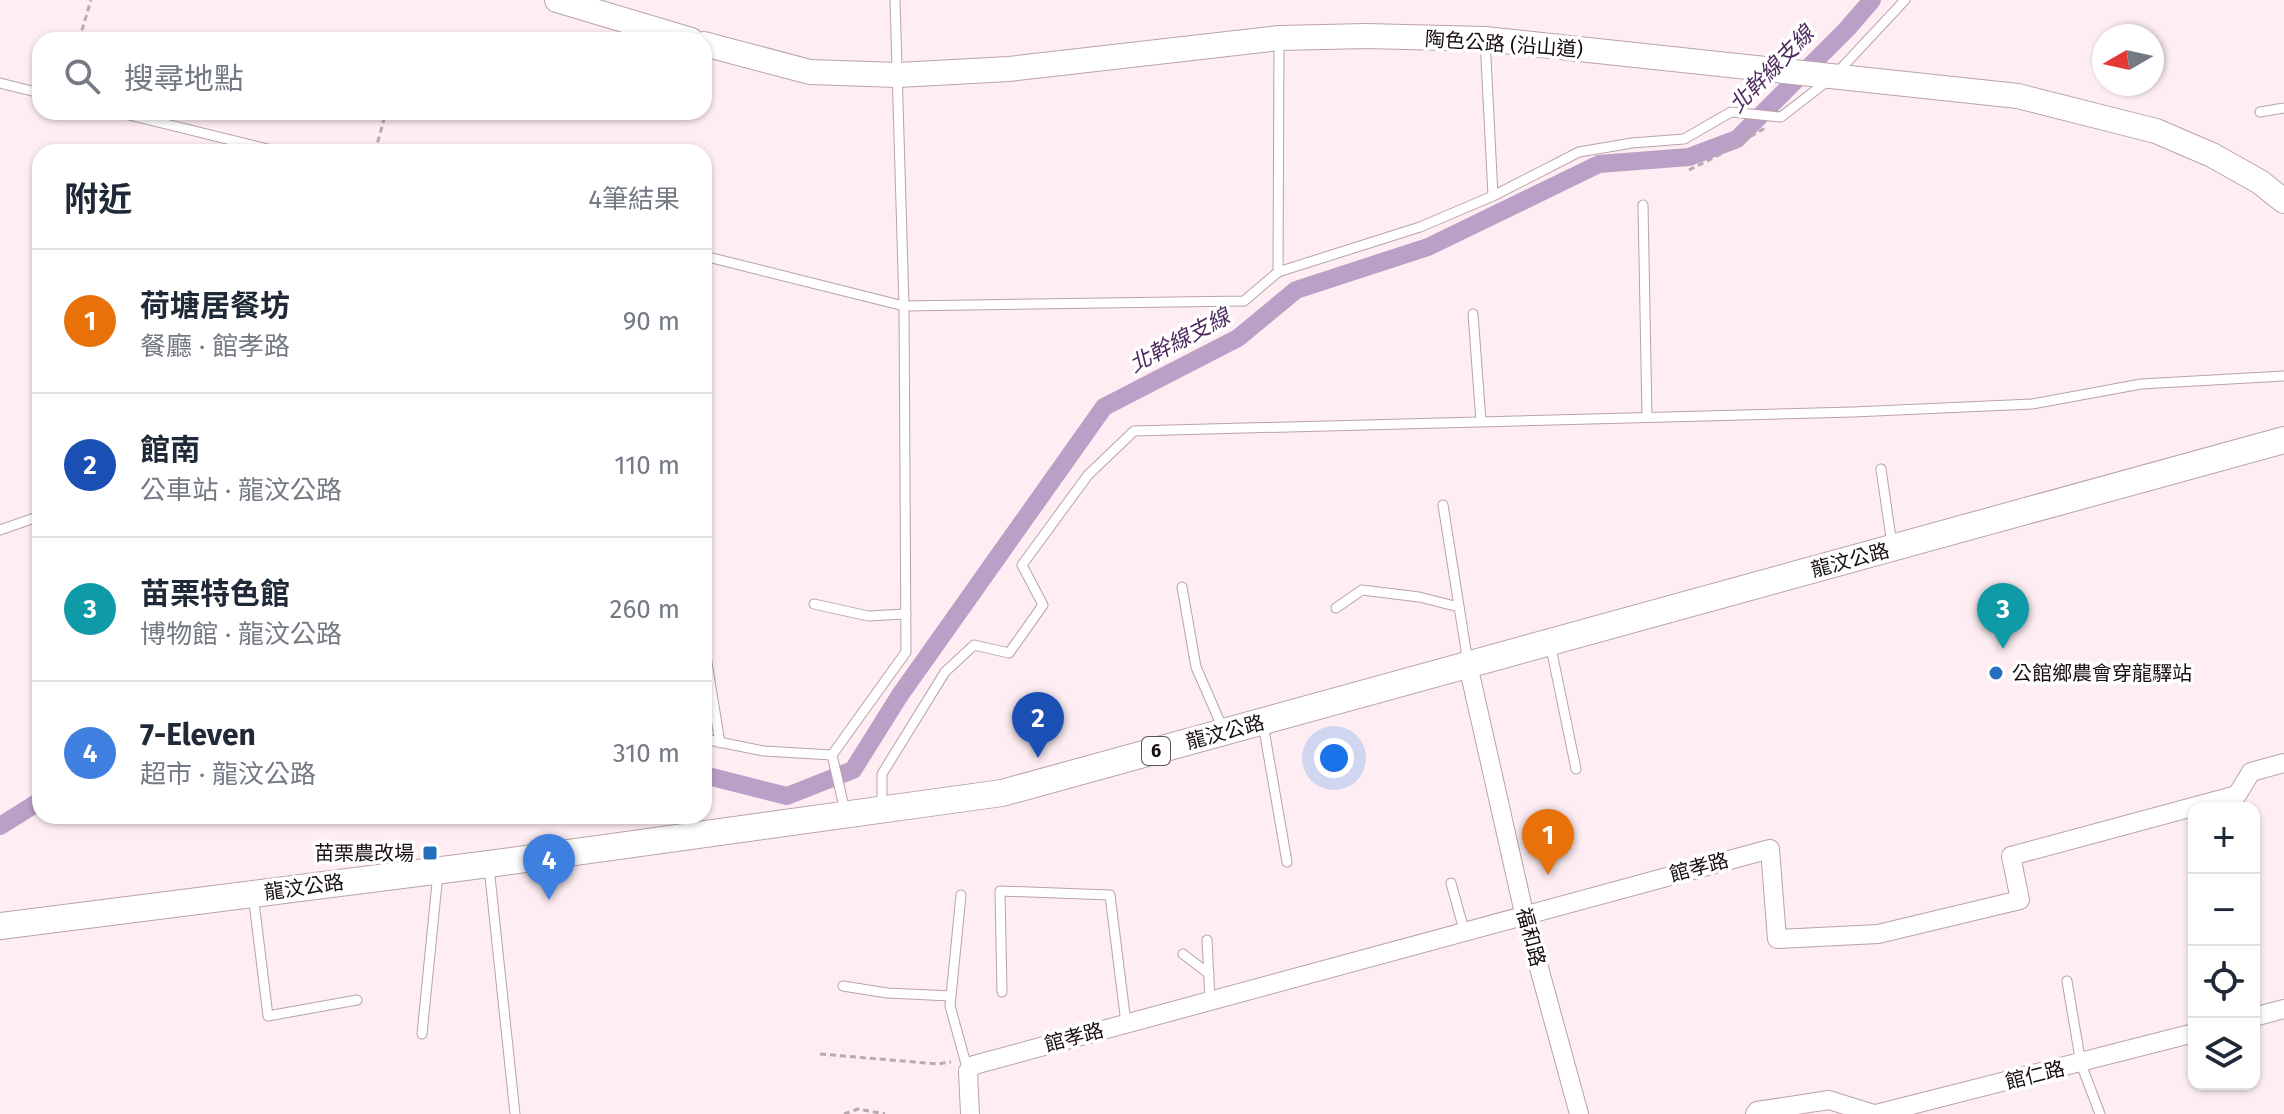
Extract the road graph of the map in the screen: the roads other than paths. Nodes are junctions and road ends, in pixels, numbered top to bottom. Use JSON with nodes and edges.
{"nodes":[{"id":1,"x":557,"y":0,"type":"edge"},
{"id":2,"x":895,"y":0,"type":"edge"},
{"id":3,"x":1905,"y":0,"type":"edge"},
{"id":4,"x":664,"y":32,"type":"edge"},
{"id":5,"x":1279,"y":38,"type":"junction"},
{"id":6,"x":1485,"y":39,"type":"junction"},
{"id":7,"x":712,"y":46,"type":"edge"},
{"id":8,"x":898,"y":75,"type":"junction"},
{"id":9,"x":1834,"y":76,"type":"junction"},
{"id":10,"x":0,"y":83,"type":"edge"},
{"id":11,"x":32,"y":91,"type":"edge"},
{"id":12,"x":2284,"y":108,"type":"edge"},
{"id":13,"x":2260,"y":112,"type":"dead end"},
{"id":14,"x":150,"y":120,"type":"edge"},
{"id":15,"x":247,"y":144,"type":"edge"},
{"id":16,"x":1493,"y":196,"type":"junction"},
{"id":17,"x":2284,"y":201,"type":"edge"},
{"id":18,"x":1643,"y":205,"type":"dead end"},
{"id":19,"x":712,"y":258,"type":"edge"},
{"id":20,"x":1278,"y":272,"type":"junction"},
{"id":21,"x":904,"y":306,"type":"junction"},
{"id":22,"x":1473,"y":314,"type":"dead end"},
{"id":23,"x":2284,"y":376,"type":"edge"},
{"id":24,"x":1647,"y":417,"type":"junction"},
{"id":25,"x":1481,"y":421,"type":"junction"},
{"id":26,"x":2284,"y":440,"type":"edge"},
{"id":27,"x":1881,"y":469,"type":"dead end"},
{"id":28,"x":1443,"y":505,"type":"dead end"},
{"id":29,"x":32,"y":519,"type":"edge"},
{"id":30,"x":0,"y":530,"type":"edge"},
{"id":31,"x":1892,"y":548,"type":"junction"},
{"id":32,"x":1182,"y":587,"type":"dead end"},
{"id":33,"x":814,"y":604,"type":"dead end"},
{"id":34,"x":1459,"y":607,"type":"junction"},
{"id":35,"x":1336,"y":608,"type":"dead end"},
{"id":36,"x":906,"y":614,"type":"junction"},
{"id":37,"x":1550,"y":643,"type":"junction"},
{"id":38,"x":1468,"y":665,"type":"junction"},
{"id":39,"x":712,"y":694,"type":"edge"},
{"id":40,"x":1263,"y":722,"type":"junction"},
{"id":41,"x":1224,"y":732,"type":"junction"},
{"id":42,"x":712,"y":741,"type":"edge"},
{"id":43,"x":720,"y":743,"type":"junction"},
{"id":44,"x":832,"y":755,"type":"junction"},
{"id":45,"x":2284,"y":763,"type":"edge"},
{"id":46,"x":1576,"y":769,"type":"dead end"},
{"id":47,"x":881,"y":810,"type":"junction"},
{"id":48,"x":845,"y":815,"type":"junction"},
{"id":49,"x":1287,"y":862,"type":"dead end"},
{"id":50,"x":489,"y":864,"type":"junction"},
{"id":51,"x":438,"y":869,"type":"junction"},
{"id":52,"x":1451,"y":883,"type":"dead end"},
{"id":53,"x":253,"y":894,"type":"junction"},
{"id":54,"x":961,"y":895,"type":"dead end"},
{"id":55,"x":1524,"y":913,"type":"junction"},
{"id":56,"x":0,"y":926,"type":"edge"},
{"id":57,"x":1464,"y":930,"type":"junction"},
{"id":58,"x":1207,"y":940,"type":"dead end"},
{"id":59,"x":1183,"y":954,"type":"dead end"},
{"id":60,"x":1209,"y":974,"type":"junction"},
{"id":61,"x":2067,"y":981,"type":"dead end"},
{"id":62,"x":843,"y":986,"type":"dead end"},
{"id":63,"x":1002,"y":992,"type":"dead end"},
{"id":64,"x":951,"y":996,"type":"junction"},
{"id":65,"x":357,"y":1000,"type":"dead end"},
{"id":66,"x":1210,"y":1000,"type":"junction"},
{"id":67,"x":2284,"y":1009,"type":"edge"},
{"id":68,"x":2260,"y":1015,"type":"edge"},
{"id":69,"x":1126,"y":1023,"type":"junction"},
{"id":70,"x":422,"y":1034,"type":"dead end"},
{"id":71,"x":2188,"y":1035,"type":"edge"},
{"id":72,"x":2081,"y":1064,"type":"junction"},
{"id":73,"x":969,"y":1065,"type":"junction"},
{"id":74,"x":515,"y":1114,"type":"edge"},
{"id":75,"x":970,"y":1114,"type":"edge"},
{"id":76,"x":1579,"y":1114,"type":"edge"},
{"id":77,"x":1755,"y":1114,"type":"edge"},
{"id":78,"x":1875,"y":1114,"type":"edge"},
{"id":79,"x":2100,"y":1114,"type":"edge"}],
"edges":[{"from":1,"to":4,"type":"main road"},
{"from":2,"to":8,"type":"lane"},
{"from":3,"to":9,"type":"lane"},
{"from":5,"to":6,"type":"main road","name":"陶色公路 (沿山道)"},
{"from":5,"to":8,"type":"main road","name":"陶色公路 (沿山道)"},
{"from":5,"to":20,"type":"lane"},
{"from":6,"to":9,"type":"main road","name":"陶色公路 (沿山道)"},
{"from":6,"to":16,"type":"lane"},
{"from":7,"to":8,"type":"main road","name":"陶色公路 (沿山道)"},
{"from":8,"to":21,"type":"lane"},
{"from":9,"to":16,"type":"lane"},
{"from":9,"to":17,"type":"main road","name":"陶色公路 (沿山道)"},
{"from":10,"to":11,"type":"lane"},
{"from":12,"to":13,"type":"lane"},
{"from":14,"to":15,"type":"lane"},
{"from":16,"to":20,"type":"lane"},
{"from":18,"to":24,"type":"lane"},
{"from":19,"to":21,"type":"lane"},
{"from":20,"to":21,"type":"lane"},
{"from":21,"to":36,"type":"lane"},
{"from":22,"to":25,"type":"lane"},
{"from":23,"to":24,"type":"lane"},
{"from":24,"to":25,"type":"lane"},
{"from":25,"to":47,"type":"lane"},
{"from":26,"to":31,"type":"main road","name":"龍汶公路","number":"6"},
{"from":27,"to":31,"type":"lane"},
{"from":28,"to":34,"type":"lane"},
{"from":29,"to":30,"type":"lane"},
{"from":31,"to":37,"type":"main road","name":"龍汶公路","number":"6"},
{"from":32,"to":41,"type":"lane"},
{"from":33,"to":36,"type":"lane"},
{"from":34,"to":35,"type":"lane"},
{"from":34,"to":38,"type":"lane"},
{"from":36,"to":44,"type":"lane"},
{"from":37,"to":38,"type":"main road","name":"龍汶公路","number":"6"},
{"from":37,"to":46,"type":"lane"},
{"from":38,"to":40,"type":"main road","name":"龍汶公路","number":"6"},
{"from":38,"to":55,"type":"street","name":"福和路"},
{"from":39,"to":43,"type":"lane"},
{"from":40,"to":41,"type":"main road","name":"龍汶公路","number":"6"},
{"from":40,"to":49,"type":"lane"},
{"from":41,"to":47,"type":"main road","name":"龍汶公路","number":"6"},
{"from":42,"to":43,"type":"lane"},
{"from":43,"to":44,"type":"lane"},
{"from":44,"to":48,"type":"lane"},
{"from":45,"to":55,"type":"street","name":"館孝路"},
{"from":47,"to":48,"type":"main road","name":"龍汶公路","number":"6"},
{"from":48,"to":50,"type":"main road","name":"龍汶公路","number":"6"},
{"from":50,"to":51,"type":"main road","name":"龍汶公路","number":"6"},
{"from":50,"to":74,"type":"lane"},
{"from":51,"to":53,"type":"main road","name":"龍汶公路","number":"6"},
{"from":51,"to":70,"type":"lane"},
{"from":52,"to":57,"type":"lane"},
{"from":53,"to":56,"type":"main road","name":"龍汶公路","number":"6"},
{"from":53,"to":65,"type":"lane"},
{"from":54,"to":64,"type":"lane"},
{"from":55,"to":57,"type":"street","name":"館孝路"},
{"from":55,"to":76,"type":"street","name":"福和路"},
{"from":57,"to":66,"type":"street","name":"館孝路"},
{"from":58,"to":60,"type":"lane"},
{"from":59,"to":60,"type":"lane"},
{"from":60,"to":66,"type":"lane"},
{"from":61,"to":72,"type":"lane"},
{"from":62,"to":64,"type":"lane"},
{"from":63,"to":69,"type":"lane"},
{"from":64,"to":73,"type":"lane"},
{"from":66,"to":69,"type":"street","name":"館孝路"},
{"from":67,"to":68,"type":"street"},
{"from":69,"to":73,"type":"street","name":"館孝路"},
{"from":71,"to":72,"type":"street","name":"館仁路"},
{"from":72,"to":78,"type":"street","name":"館仁路"},
{"from":72,"to":79,"type":"lane"},
{"from":73,"to":75,"type":"street"},
{"from":77,"to":78,"type":"street","name":"館仁路"}]}
